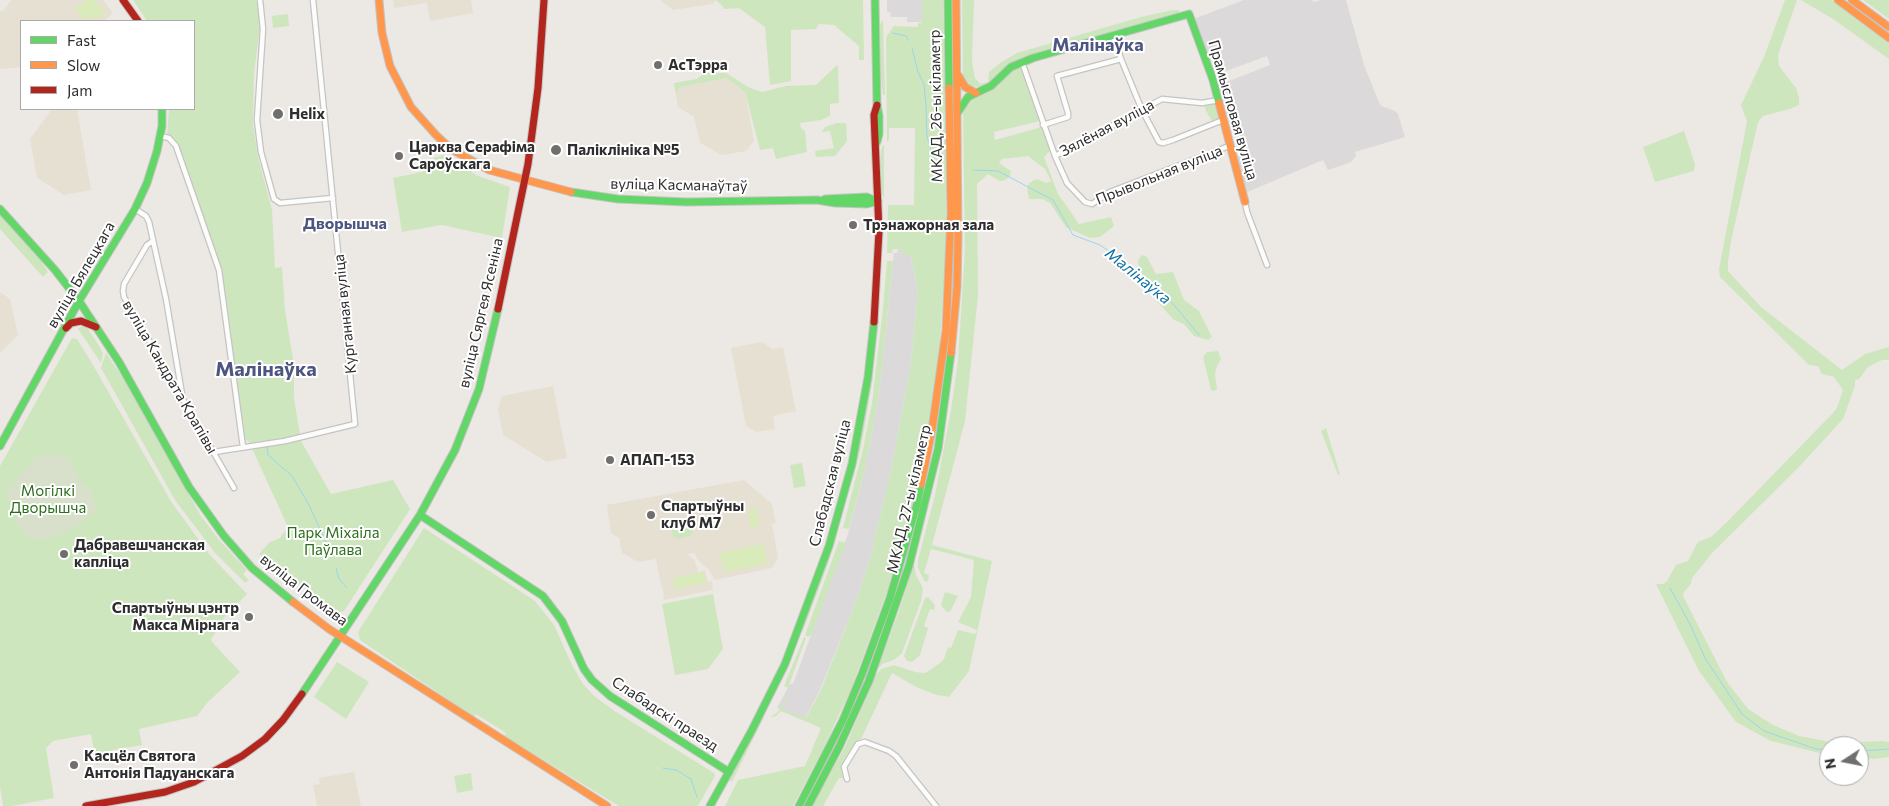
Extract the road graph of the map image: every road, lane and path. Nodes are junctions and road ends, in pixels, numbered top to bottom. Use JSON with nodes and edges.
{"nodes":[{"id":1,"x":123,"y":0,"type":"edge"},
{"id":2,"x":260,"y":0,"type":"edge"},
{"id":3,"x":313,"y":0,"type":"edge"},
{"id":4,"x":379,"y":0,"type":"edge"},
{"id":5,"x":544,"y":0,"type":"edge"},
{"id":6,"x":876,"y":0,"type":"edge"},
{"id":7,"x":948,"y":0,"type":"edge"},
{"id":8,"x":956,"y":0,"type":"edge"},
{"id":9,"x":1838,"y":0,"type":"edge"},
{"id":10,"x":1852,"y":0,"type":"edge"},
{"id":11,"x":137,"y":20,"type":"edge"},
{"id":12,"x":1889,"y":27,"type":"edge"},
{"id":13,"x":1113,"y":36,"type":"junction"},
{"id":14,"x":1889,"y":38,"type":"edge"},
{"id":15,"x":1121,"y":59,"type":"junction"},
{"id":16,"x":1022,"y":62,"type":"junction"},
{"id":17,"x":957,"y":71,"type":"junction"},
{"id":18,"x":976,"y":93,"type":"junction"},
{"id":19,"x":1219,"y":100,"type":"junction"},
{"id":20,"x":162,"y":110,"type":"edge"},
{"id":21,"x":1142,"y":110,"type":"junction"},
{"id":22,"x":957,"y":115,"type":"junction"},
{"id":23,"x":1222,"y":120,"type":"junction"},
{"id":24,"x":1043,"y":125,"type":"junction"},
{"id":25,"x":160,"y":136,"type":"junction"},
{"id":26,"x":1229,"y":146,"type":"junction"},
{"id":27,"x":1055,"y":156,"type":"junction"},
{"id":28,"x":525,"y":181,"type":"junction"},
{"id":29,"x":1067,"y":183,"type":"joint"},
{"id":30,"x":333,"y":198,"type":"junction"},
{"id":31,"x":878,"y":201,"type":"junction"},
{"id":32,"x":1245,"y":202,"type":"joint"},
{"id":33,"x":0,"y":209,"type":"edge"},
{"id":34,"x":135,"y":209,"type":"junction"},
{"id":35,"x":954,"y":212,"type":"junction"},
{"id":36,"x":153,"y":241,"type":"junction"},
{"id":37,"x":1267,"y":265,"type":"dead end"},
{"id":38,"x":79,"y":301,"type":"junction"},
{"id":39,"x":65,"y":328,"type":"junction"},
{"id":40,"x":97,"y":328,"type":"junction"},
{"id":41,"x":183,"y":398,"type":"junction"},
{"id":42,"x":0,"y":446,"type":"edge"},
{"id":43,"x":243,"y":447,"type":"junction"},
{"id":44,"x":214,"y":452,"type":"junction"},
{"id":45,"x":234,"y":488,"type":"dead end"},
{"id":46,"x":420,"y":515,"type":"junction"},
{"id":47,"x":341,"y":637,"type":"junction"},
{"id":48,"x":729,"y":772,"type":"junction"},
{"id":49,"x":847,"y":779,"type":"dead end"},
{"id":50,"x":86,"y":806,"type":"edge"},
{"id":51,"x":607,"y":806,"type":"edge"},
{"id":52,"x":710,"y":806,"type":"edge"},
{"id":53,"x":799,"y":806,"type":"edge"},
{"id":54,"x":808,"y":806,"type":"edge"},
{"id":55,"x":936,"y":806,"type":"edge"}],
"edges":[{"from":1,"to":11,"type":"main road"},
{"from":2,"to":30,"type":"street"},
{"from":3,"to":30,"type":"street","name":"Курганная вуліца"},
{"from":4,"to":28,"type":"main road","name":"вуліца Касманаўтаў"},
{"from":5,"to":28,"type":"main road","name":"вуліца Сяргея Ясеніна"},
{"from":6,"to":31,"type":"main road","name":"Слабадская вуліца"},
{"from":7,"to":35,"type":"main road","name":"МКАД, 26-ы кіламетр"},
{"from":8,"to":17,"type":"main road","name":"МКАД, 26-ы кіламетр"},
{"from":9,"to":14,"type":"main road"},
{"from":10,"to":12,"type":"main road"},
{"from":13,"to":15,"type":"street"},
{"from":13,"to":16,"type":"main road"},
{"from":13,"to":19,"type":"main road","name":"Прамысловая вуліца"},
{"from":15,"to":21,"type":"street"},
{"from":15,"to":24,"type":"street"},
{"from":16,"to":18,"type":"main road"},
{"from":16,"to":24,"type":"street"},
{"from":17,"to":18,"type":"main road"},
{"from":17,"to":22,"type":"main road","name":"МКАД, 26-ы кіламетр"},
{"from":18,"to":22,"type":"main road"},
{"from":19,"to":21,"type":"street","name":"Зялёная вуліца"},
{"from":19,"to":23,"type":"main road","name":"Прамысловая вуліца"},
{"from":20,"to":25,"type":"main road","name":"вуліца Бялецкага"},
{"from":21,"to":23,"type":"street"},
{"from":21,"to":27,"type":"street","name":"Зялёная вуліца"},
{"from":22,"to":35,"type":"main road","name":"МКАД, 26-ы кіламетр"},
{"from":23,"to":26,"type":"main road","name":"Прамысловая вуліца"},
{"from":24,"to":27,"type":"street"},
{"from":25,"to":34,"type":"main road","name":"вуліца Бялецкага"},
{"from":25,"to":43,"type":"street"},
{"from":26,"to":29,"type":"street","name":"Прывольная вуліца"},
{"from":26,"to":32,"type":"main road","name":"Прамысловая вуліца"},
{"from":27,"to":29,"type":"street","name":"Зялёная вуліца"},
{"from":28,"to":31,"type":"main road","name":"вуліца Касманаўтаў"},
{"from":28,"to":46,"type":"main road","name":"вуліца Сяргея Ясеніна"},
{"from":30,"to":43,"type":"street","name":"Курганная вуліца"},
{"from":31,"to":48,"type":"main road","name":"Слабадская вуліца"},
{"from":32,"to":37,"type":"street"},
{"from":33,"to":38,"type":"main road","name":"вуліца Громава"},
{"from":34,"to":36,"type":"street"},
{"from":34,"to":38,"type":"main road","name":"вуліца Бялецкага"},
{"from":35,"to":53,"type":"main road","name":"МКАД, 27-ы кіламетр"},
{"from":35,"to":54,"type":"main road","name":"МКАД, 27-ы кіламетр"},
{"from":36,"to":41,"type":"street"},
{"from":36,"to":41,"type":"street","name":"вуліца Кандрата Крапівы"},
{"from":38,"to":39,"type":"main road","name":"вуліца Бялецкага"},
{"from":38,"to":40,"type":"main road","name":"вуліца Громава"},
{"from":39,"to":40,"type":"main road"},
{"from":39,"to":42,"type":"main road","name":"вуліца Бялецкага"},
{"from":40,"to":47,"type":"main road","name":"вуліца Громава"},
{"from":41,"to":44,"type":"street","name":"вуліца Кандрата Крапівы"},
{"from":43,"to":44,"type":"street","name":"Курганная вуліца"},
{"from":44,"to":45,"type":"street","name":"вуліца Кандрата Крапівы"},
{"from":46,"to":47,"type":"main road","name":"вуліца Сяргея Ясеніна"},
{"from":46,"to":48,"type":"main road","name":"Слабадскі праезд"},
{"from":47,"to":50,"type":"main road","name":"вуліца Сяргея Ясеніна"},
{"from":47,"to":51,"type":"main road","name":"вуліца Громава"},
{"from":48,"to":52,"type":"main road","name":"Слабадская вуліца"},
{"from":49,"to":55,"type":"street"}]}
